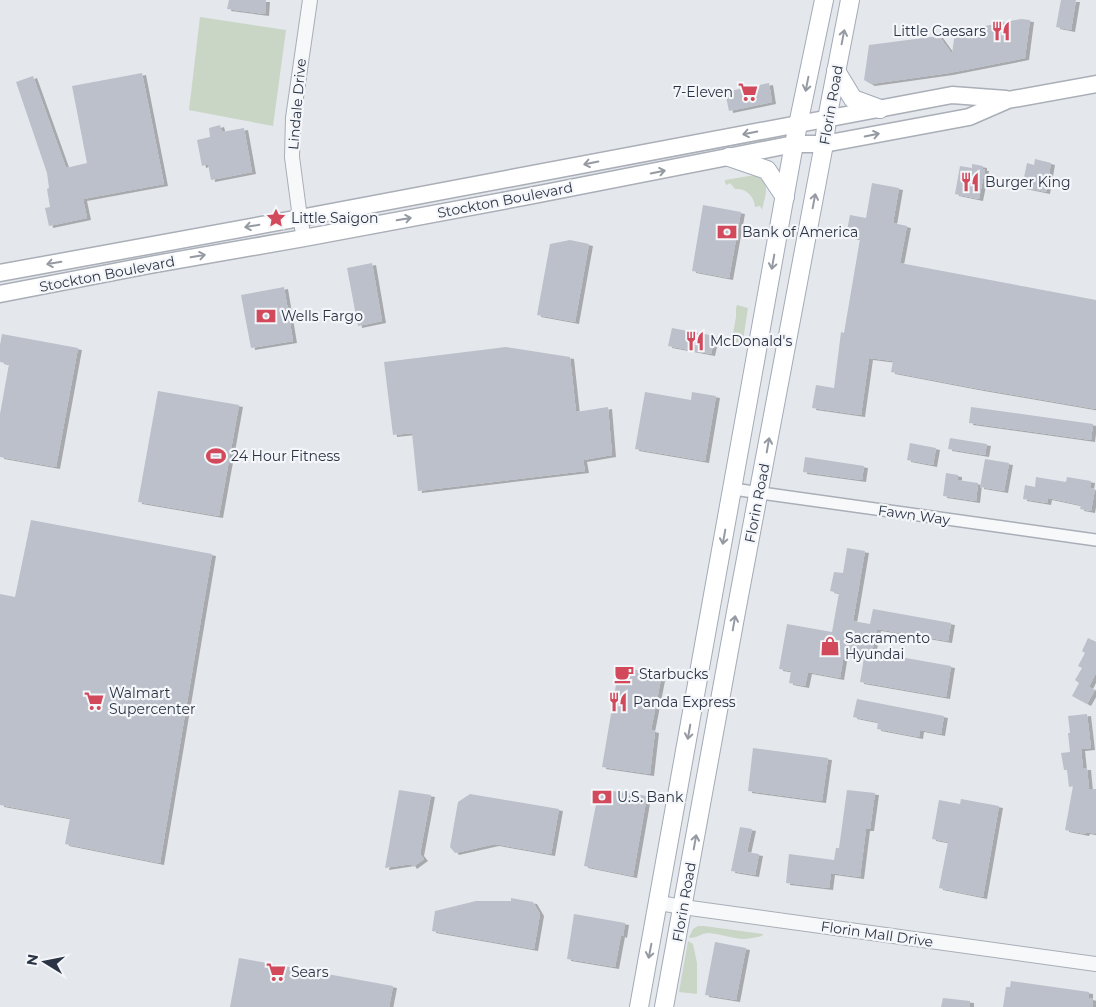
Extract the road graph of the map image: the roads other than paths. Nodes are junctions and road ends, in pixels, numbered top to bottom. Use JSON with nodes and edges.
{"nodes":[{"id":1,"x":310,"y":0,"type":"edge"},
{"id":2,"x":824,"y":0,"type":"edge"},
{"id":3,"x":850,"y":0,"type":"edge"},
{"id":4,"x":836,"y":72,"type":"junction"},
{"id":5,"x":1096,"y":84,"type":"edge"},
{"id":6,"x":1008,"y":100,"type":"junction"},
{"id":7,"x":880,"y":109,"type":"junction"},
{"id":8,"x":827,"y":119,"type":"junction"},
{"id":9,"x":798,"y":124,"type":"junction"},
{"id":10,"x":794,"y":144,"type":"junction"},
{"id":11,"x":824,"y":144,"type":"junction"},
{"id":12,"x":729,"y":158,"type":"junction"},
{"id":13,"x":785,"y":197,"type":"junction"},
{"id":14,"x":300,"y":218,"type":"junction"},
{"id":15,"x":304,"y":238,"type":"junction"},
{"id":16,"x":0,"y":273,"type":"edge"},
{"id":17,"x":0,"y":294,"type":"edge"},
{"id":18,"x":733,"y":489,"type":"junction"},
{"id":19,"x":759,"y":493,"type":"junction"},
{"id":20,"x":1096,"y":540,"type":"edge"},
{"id":21,"x":659,"y":903,"type":"junction"},
{"id":22,"x":683,"y":907,"type":"junction"},
{"id":23,"x":1096,"y":964,"type":"edge"},
{"id":24,"x":639,"y":1007,"type":"edge"},
{"id":25,"x":664,"y":1007,"type":"edge"}],
"edges":[{"from":1,"to":14,"type":"street","name":"Lindale Drive"},
{"from":2,"to":9,"type":"main road","name":"Florin Road","one_way":true},
{"from":4,"to":3,"type":"main road","name":"Florin Road","one_way":true},
{"from":4,"to":7,"type":"main road"},
{"from":4,"to":8,"type":"main road","name":"Florin Road"},
{"from":5,"to":6,"type":"main road","name":"Stockton Boulevard"},
{"from":6,"to":7,"type":"main road","name":"Stockton Boulevard"},
{"from":11,"to":6,"type":"main road","name":"Stockton Boulevard","one_way":true},
{"from":7,"to":8,"type":"main road","name":"Stockton Boulevard"},
{"from":8,"to":9,"type":"main road","name":"Stockton Boulevard"},
{"from":8,"to":11,"type":"main road","name":"Florin Road"},
{"from":9,"to":10,"type":"main road","name":"Florin Road"},
{"from":9,"to":14,"type":"main road","name":"Stockton Boulevard","one_way":true},
{"from":10,"to":11,"type":"main road","name":"Stockton Boulevard"},
{"from":10,"to":12,"type":"main road","name":"Stockton Boulevard"},
{"from":10,"to":13,"type":"main road","name":"Florin Road"},
{"from":19,"to":11,"type":"main road","name":"Florin Road","one_way":true},
{"from":12,"to":13,"type":"main road"},
{"from":15,"to":12,"type":"main road","name":"Stockton Boulevard","one_way":true},
{"from":13,"to":18,"type":"main road","name":"Florin Road","one_way":true},
{"from":14,"to":15,"type":"street","name":"Lindale Drive"},
{"from":14,"to":16,"type":"main road","name":"Stockton Boulevard","one_way":true},
{"from":17,"to":15,"type":"main road","name":"Stockton Boulevard","one_way":true},
{"from":18,"to":19,"type":"street","name":"Fawn Way"},
{"from":18,"to":21,"type":"main road","name":"Florin Road","one_way":true},
{"from":19,"to":20,"type":"street","name":"Fawn Way"},
{"from":22,"to":19,"type":"main road","name":"Florin Road","one_way":true},
{"from":21,"to":22,"type":"street","name":"Florin Mall Drive"},
{"from":21,"to":24,"type":"main road","name":"Florin Road","one_way":true},
{"from":22,"to":23,"type":"street","name":"Florin Mall Drive"},
{"from":22,"to":25,"type":"main road","name":"Florin Road"}]}
